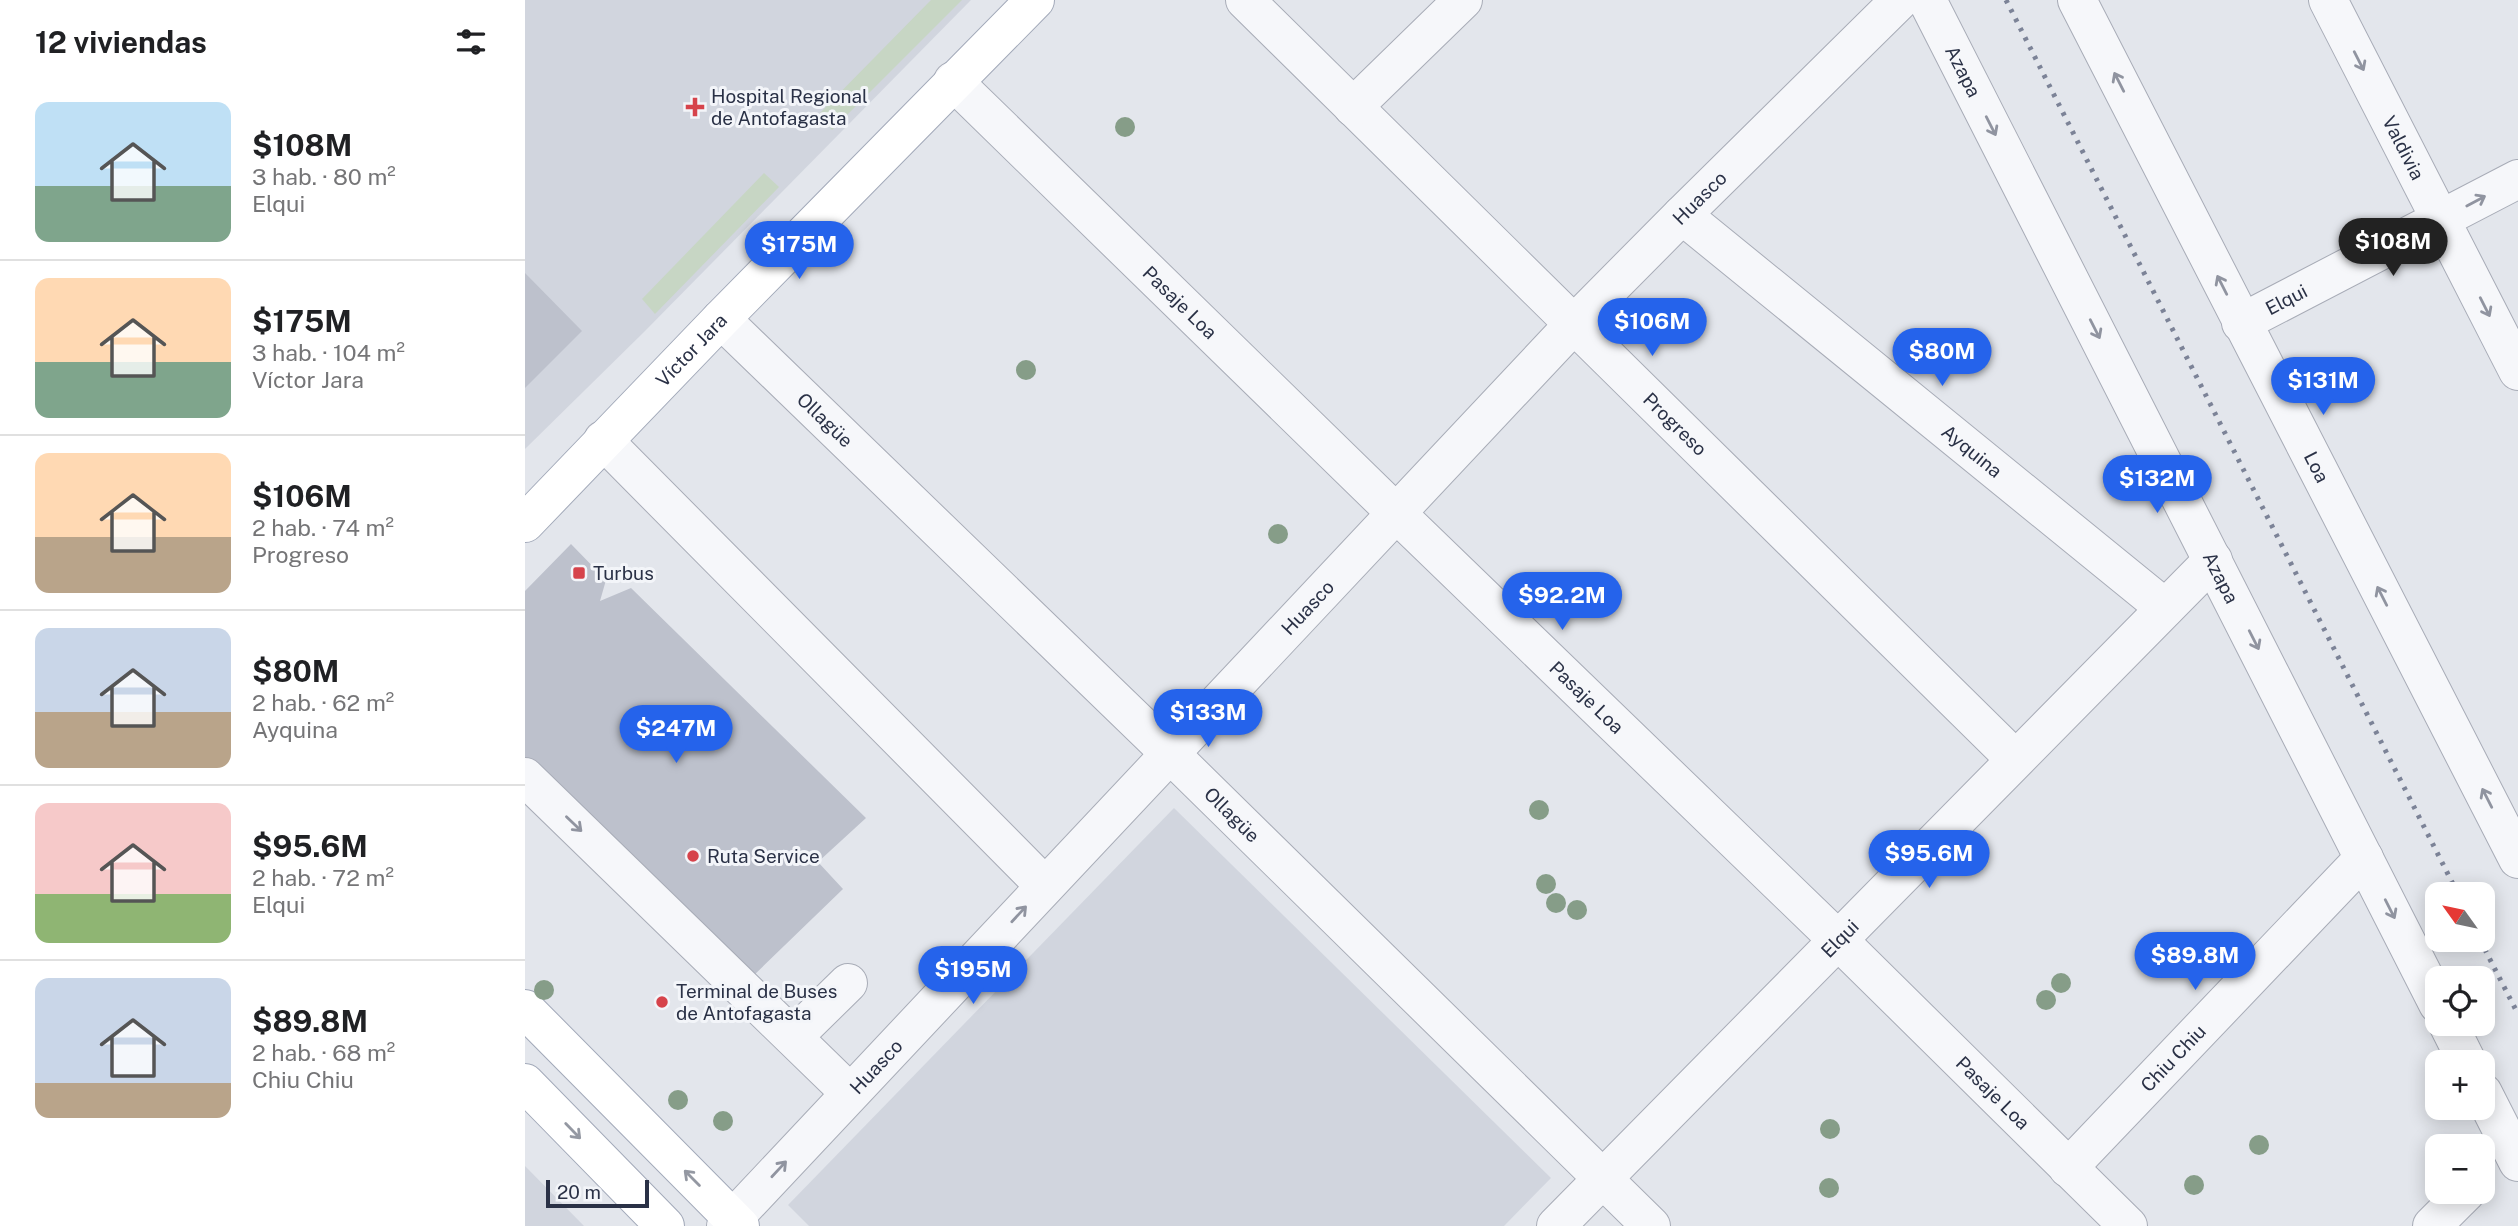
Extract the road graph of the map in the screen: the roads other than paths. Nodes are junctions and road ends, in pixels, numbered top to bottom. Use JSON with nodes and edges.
{"nodes":[{"id":1,"x":1035,"y":0,"type":"edge"},
{"id":2,"x":1245,"y":0,"type":"edge"},
{"id":3,"x":1463,"y":0,"type":"edge"},
{"id":4,"x":1900,"y":0,"type":"edge"},
{"id":5,"x":1927,"y":0,"type":"edge"},
{"id":6,"x":2077,"y":0,"type":"edge"},
{"id":7,"x":2327,"y":0,"type":"edge"},
{"id":8,"x":953,"y":81,"type":"junction"},
{"id":9,"x":1353,"y":107,"type":"junction"},
{"id":10,"x":2518,"y":179,"type":"edge"},
{"id":11,"x":1682,"y":215,"type":"junction"},
{"id":12,"x":2440,"y":220,"type":"junction"},
{"id":13,"x":721,"y":319,"type":"junction"},
{"id":14,"x":1575,"y":323,"type":"junction"},
{"id":15,"x":2241,"y":323,"type":"junction"},
{"id":16,"x":2518,"y":371,"type":"edge"},
{"id":17,"x":603,"y":440,"type":"junction"},
{"id":18,"x":1395,"y":512,"type":"junction"},
{"id":19,"x":525,"y":523,"type":"edge"},
{"id":20,"x":2213,"y":559,"type":"junction"},
{"id":21,"x":2165,"y":608,"type":"junction"},
{"id":22,"x":1169,"y":753,"type":"junction"},
{"id":23,"x":2015,"y":759,"type":"junction"},
{"id":24,"x":525,"y":776,"type":"edge"},
{"id":25,"x":2364,"y":858,"type":"junction"},
{"id":26,"x":2518,"y":859,"type":"edge"},
{"id":27,"x":1045,"y":886,"type":"junction"},
{"id":28,"x":1838,"y":940,"type":"junction"},
{"id":29,"x":2425,"y":978,"type":"edge"},
{"id":30,"x":848,"y":983,"type":"dead end"},
{"id":31,"x":525,"y":1009,"type":"edge"},
{"id":32,"x":793,"y":1037,"type":"junction"},
{"id":33,"x":525,"y":1083,"type":"edge"},
{"id":34,"x":850,"y":1093,"type":"junction"},
{"id":35,"x":2495,"y":1117,"type":"edge"},
{"id":36,"x":2514,"y":1154,"type":"edge"},
{"id":37,"x":2495,"y":1166,"type":"edge"},
{"id":38,"x":2068,"y":1168,"type":"junction"},
{"id":39,"x":1602,"y":1179,"type":"junction"},
{"id":40,"x":2454,"y":1204,"type":"edge"},
{"id":41,"x":733,"y":1224,"type":"edge"},
{"id":42,"x":665,"y":1226,"type":"edge"},
{"id":43,"x":1556,"y":1226,"type":"edge"},
{"id":44,"x":1651,"y":1226,"type":"edge"},
{"id":45,"x":2128,"y":1226,"type":"edge"},
{"id":46,"x":2432,"y":1226,"type":"edge"}],
"edges":[{"from":1,"to":8,"type":"main road","name":"Víctor Jara"},
{"from":2,"to":9,"type":"street","name":"Progreso"},
{"from":3,"to":9,"type":"street"},
{"from":4,"to":11,"type":"street","name":"Huasco"},
{"from":5,"to":20,"type":"street","name":"Azapa","one_way":true},
{"from":15,"to":6,"type":"street","name":"Loa","one_way":true},
{"from":7,"to":12,"type":"street","name":"Valdivia","one_way":true},
{"from":8,"to":13,"type":"main road","name":"Víctor Jara"},
{"from":8,"to":18,"type":"street","name":"Pasaje Loa"},
{"from":9,"to":14,"type":"street","name":"Progreso"},
{"from":12,"to":10,"type":"street","name":"Elqui","one_way":true},
{"from":11,"to":14,"type":"street","name":"Huasco"},
{"from":11,"to":21,"type":"street","name":"Ayquina"},
{"from":12,"to":15,"type":"street","name":"Elqui"},
{"from":12,"to":16,"type":"street","name":"Valdivia","one_way":true},
{"from":13,"to":17,"type":"main road","name":"Víctor Jara"},
{"from":13,"to":22,"type":"street","name":"Ollagüe"},
{"from":14,"to":18,"type":"street","name":"Huasco"},
{"from":14,"to":23,"type":"street","name":"Progreso"},
{"from":26,"to":15,"type":"street","name":"Loa","one_way":true},
{"from":17,"to":19,"type":"main road","name":"Víctor Jara"},
{"from":17,"to":27,"type":"street"},
{"from":18,"to":22,"type":"street","name":"Huasco"},
{"from":18,"to":28,"type":"street","name":"Pasaje Loa"},
{"from":20,"to":21,"type":"street","name":"Elqui"},
{"from":20,"to":25,"type":"street","name":"Azapa","one_way":true},
{"from":21,"to":23,"type":"street","name":"Elqui"},
{"from":22,"to":27,"type":"street","name":"Huasco"},
{"from":22,"to":39,"type":"street","name":"Ollagüe"},
{"from":23,"to":28,"type":"street","name":"Elqui"},
{"from":24,"to":32,"type":"street","one_way":true},
{"from":25,"to":29,"type":"street","name":"Azapa","one_way":true},
{"from":25,"to":38,"type":"street","name":"Chiu Chiu"},
{"from":34,"to":27,"type":"street","name":"Huasco","one_way":true},
{"from":28,"to":38,"type":"street","name":"Pasaje Loa"},
{"from":28,"to":39,"type":"street","name":"Elqui"},
{"from":30,"to":32,"type":"street"},
{"from":41,"to":31,"type":"main road","one_way":true},
{"from":32,"to":34,"type":"street"},
{"from":33,"to":42,"type":"main road","one_way":true},
{"from":41,"to":34,"type":"street","name":"Huasco","one_way":true},
{"from":35,"to":36,"type":"street"},
{"from":36,"to":37,"type":"street"},
{"from":38,"to":45,"type":"street","name":"Pasaje Loa"},
{"from":39,"to":43,"type":"street","name":"Elqui"},
{"from":39,"to":44,"type":"street","name":"Ollagüe"},
{"from":40,"to":46,"type":"street"}]}
